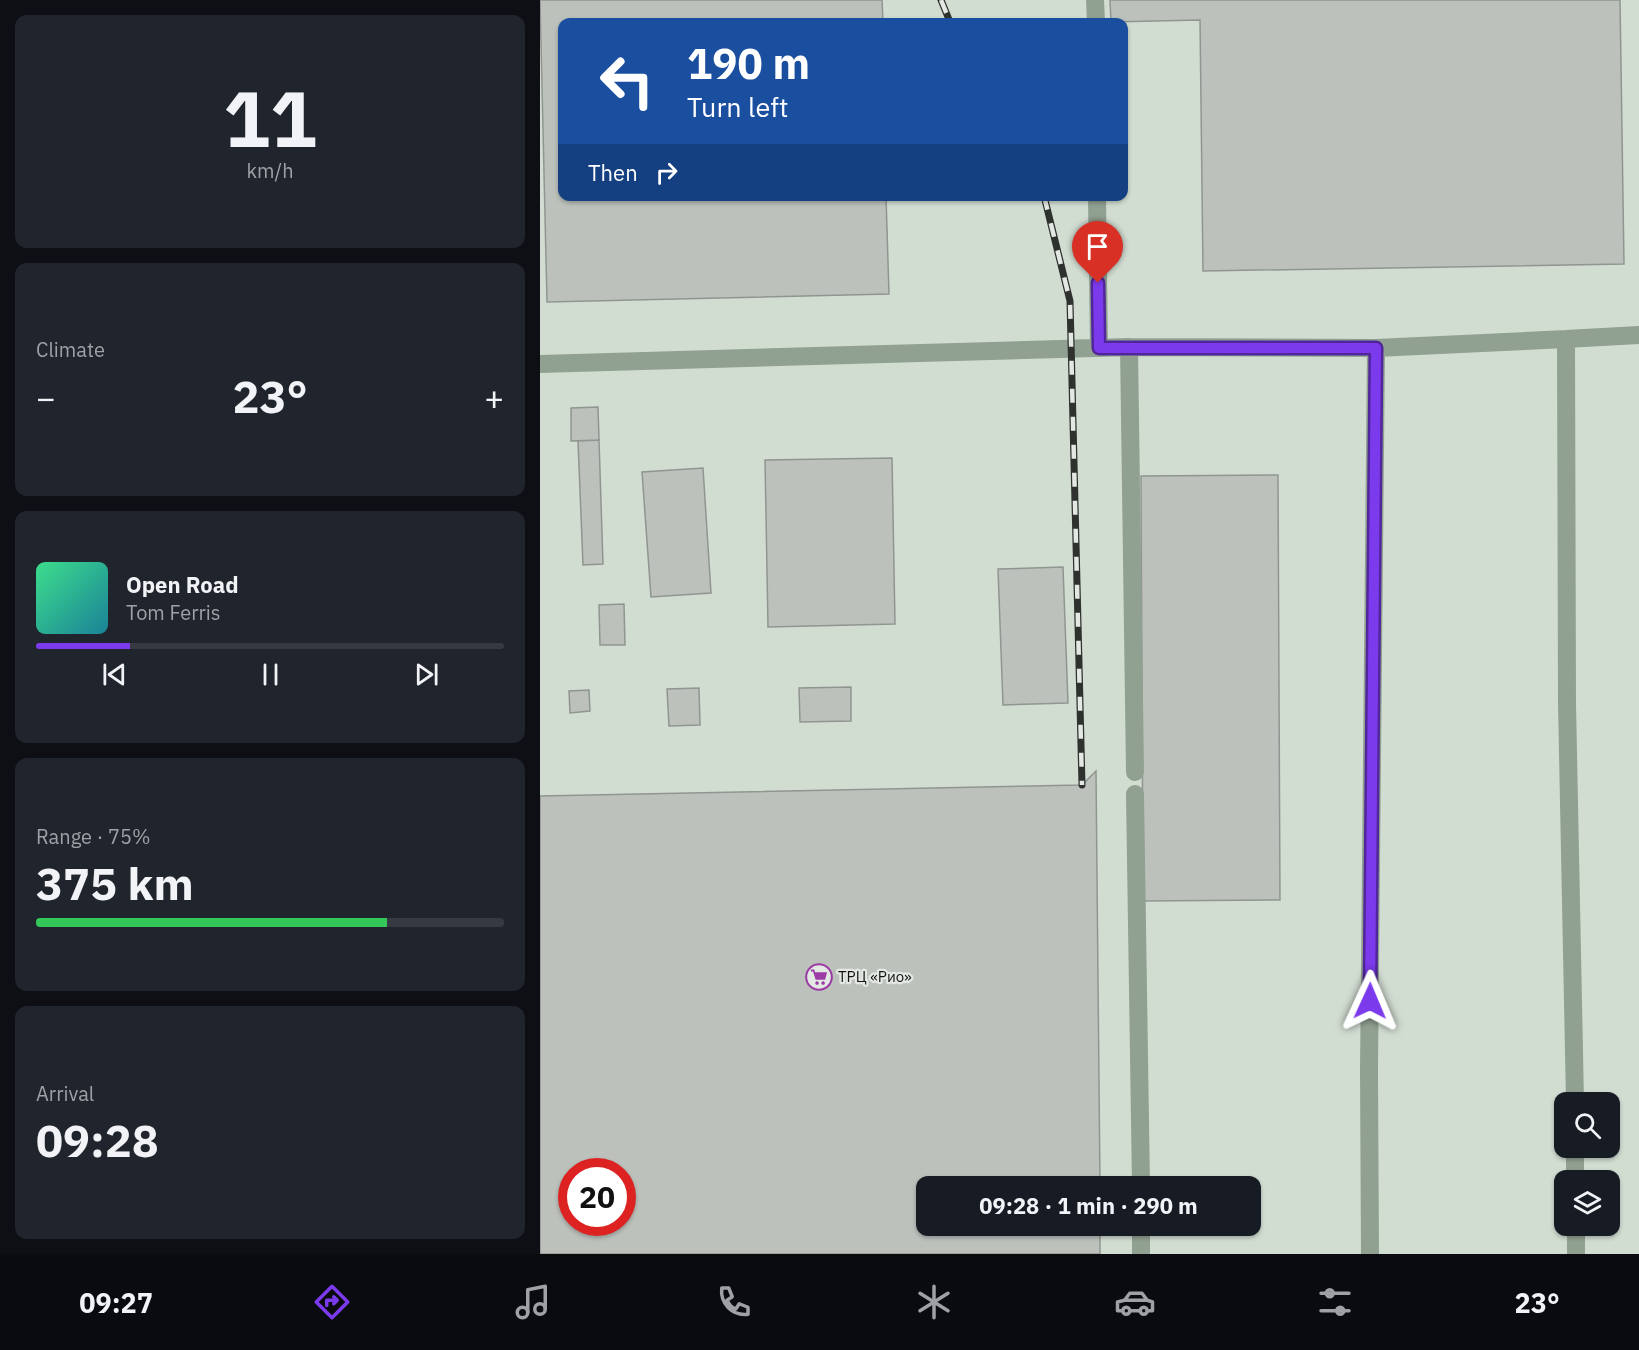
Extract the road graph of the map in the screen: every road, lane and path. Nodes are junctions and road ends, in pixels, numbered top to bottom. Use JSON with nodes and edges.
{"nodes":[{"id":1,"x":1095,"y":0,"type":"edge"},
{"id":2,"x":1096,"y":18,"type":"edge"},
{"id":3,"x":1097,"y":201,"type":"edge"},
{"id":4,"x":1639,"y":335,"type":"edge"},
{"id":5,"x":1566,"y":339,"type":"junction"},
{"id":6,"x":1129,"y":347,"type":"junction"},
{"id":7,"x":1099,"y":348,"type":"junction"},
{"id":8,"x":1376,"y":348,"type":"junction"},
{"id":9,"x":540,"y":364,"type":"edge"},
{"id":10,"x":1135,"y":772,"type":"dead end"},
{"id":11,"x":1135,"y":794,"type":"dead end"},
{"id":12,"x":1575,"y":1092,"type":"edge"},
{"id":13,"x":1140,"y":1176,"type":"edge"},
{"id":14,"x":1141,"y":1236,"type":"edge"},
{"id":15,"x":1576,"y":1236,"type":"edge"},
{"id":16,"x":1142,"y":1254,"type":"edge"},
{"id":17,"x":1370,"y":1254,"type":"edge"},
{"id":18,"x":1576,"y":1254,"type":"edge"}],
"edges":[{"from":1,"to":2,"type":"lane"},
{"from":3,"to":7,"type":"lane"},
{"from":4,"to":5,"type":"lane"},
{"from":5,"to":8,"type":"lane"},
{"from":5,"to":12,"type":"lane"},
{"from":6,"to":7,"type":"lane"},
{"from":6,"to":8,"type":"lane"},
{"from":6,"to":10,"type":"lane"},
{"from":7,"to":9,"type":"lane"},
{"from":8,"to":17,"type":"lane"},
{"from":11,"to":13,"type":"lane"},
{"from":14,"to":16,"type":"lane"},
{"from":15,"to":18,"type":"lane"}]}
